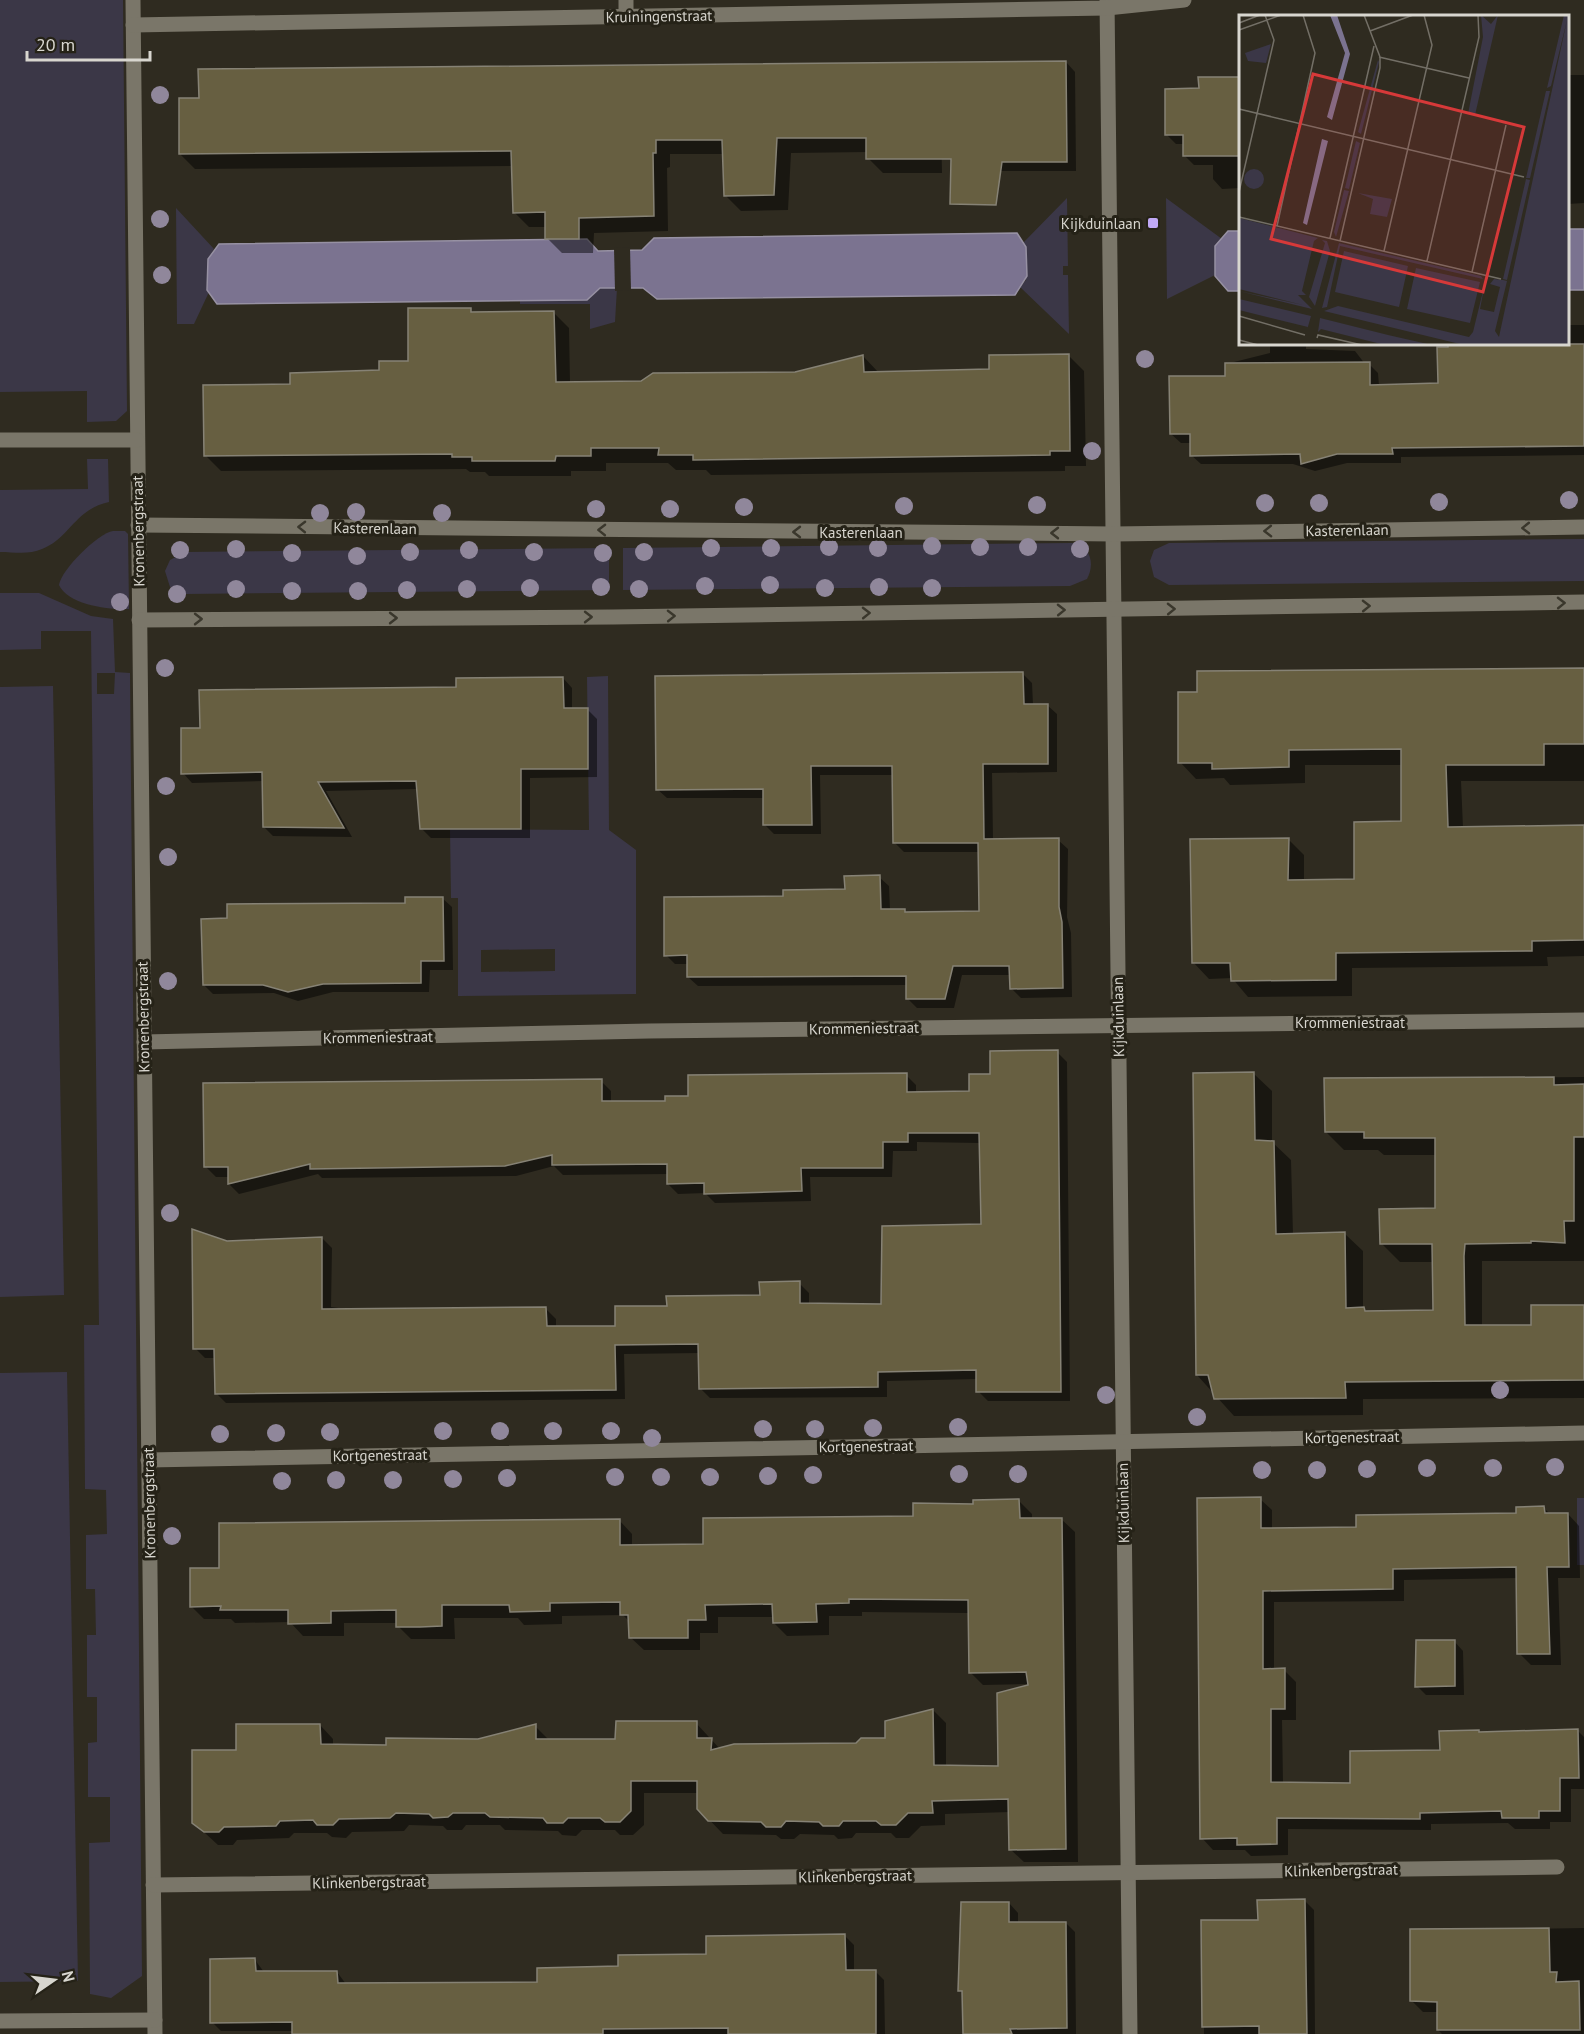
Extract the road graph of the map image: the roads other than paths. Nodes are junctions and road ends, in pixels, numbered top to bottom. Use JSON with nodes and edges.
{"nodes":[{"id":1,"x":133,"y":0,"type":"edge"},
{"id":2,"x":626,"y":0,"type":"edge"},
{"id":3,"x":1184,"y":0,"type":"edge"},
{"id":4,"x":1107,"y":4,"type":"edge"},
{"id":5,"x":626,"y":17,"type":"junction"},
{"id":6,"x":133,"y":25,"type":"junction"},
{"id":7,"x":0,"y":440,"type":"edge"},
{"id":8,"x":137,"y":440,"type":"junction"},
{"id":9,"x":138,"y":525,"type":"junction"},
{"id":10,"x":1584,"y":527,"type":"edge"},
{"id":11,"x":1113,"y":534,"type":"junction"},
{"id":12,"x":1584,"y":602,"type":"edge"},
{"id":13,"x":1113,"y":610,"type":"junction"},
{"id":14,"x":139,"y":620,"type":"junction"},
{"id":15,"x":1584,"y":1020,"type":"edge"},
{"id":16,"x":1118,"y":1024,"type":"junction"},
{"id":17,"x":144,"y":1042,"type":"junction"},
{"id":18,"x":1584,"y":1432,"type":"edge"},
{"id":19,"x":1123,"y":1441,"type":"junction"},
{"id":20,"x":148,"y":1460,"type":"junction"},
{"id":21,"x":1557,"y":1867,"type":"dead end"},
{"id":22,"x":1128,"y":1872,"type":"junction"},
{"id":23,"x":153,"y":1885,"type":"junction"},
{"id":24,"x":0,"y":2021,"type":"edge"},
{"id":25,"x":155,"y":2027,"type":"edge"},
{"id":26,"x":1130,"y":2034,"type":"edge"}],
"edges":[{"from":1,"to":6,"type":"street","name":"Kronenbergstraat"},
{"from":2,"to":5,"type":"street"},
{"from":3,"to":4,"type":"street","name":"Kruiningenstraat"},
{"from":4,"to":5,"type":"street","name":"Kruiningenstraat"},
{"from":4,"to":11,"type":"street","name":"Kijkduinlaan"},
{"from":5,"to":6,"type":"street","name":"Kruiningenstraat"},
{"from":6,"to":8,"type":"street","name":"Kronenbergstraat"},
{"from":7,"to":8,"type":"street"},
{"from":8,"to":9,"type":"street","name":"Kronenbergstraat"},
{"from":11,"to":9,"type":"street","name":"Kasterenlaan","one_way":true},
{"from":9,"to":14,"type":"street","name":"Kronenbergstraat"},
{"from":10,"to":11,"type":"street","name":"Kasterenlaan","one_way":true},
{"from":11,"to":13,"type":"street","name":"Kijkduinlaan"},
{"from":13,"to":12,"type":"street","one_way":true},
{"from":14,"to":13,"type":"street","one_way":true},
{"from":13,"to":16,"type":"street","name":"Kijkduinlaan"},
{"from":14,"to":17,"type":"street","name":"Kronenbergstraat"},
{"from":15,"to":16,"type":"street","name":"Krommeniestraat"},
{"from":16,"to":17,"type":"street","name":"Krommeniestraat"},
{"from":16,"to":19,"type":"street","name":"Kijkduinlaan"},
{"from":17,"to":20,"type":"street","name":"Kronenbergstraat"},
{"from":18,"to":19,"type":"street","name":"Kortgenestraat"},
{"from":19,"to":20,"type":"street","name":"Kortgenestraat"},
{"from":19,"to":22,"type":"street","name":"Kijkduinlaan"},
{"from":20,"to":23,"type":"street","name":"Kronenbergstraat"},
{"from":21,"to":22,"type":"street","name":"Klinkenbergstraat"},
{"from":22,"to":23,"type":"street","name":"Klinkenbergstraat"},
{"from":22,"to":26,"type":"street","name":"Kijkduinlaan"},
{"from":23,"to":25,"type":"street","name":"Kronenbergstraat"},
{"from":24,"to":25,"type":"street"}]}
